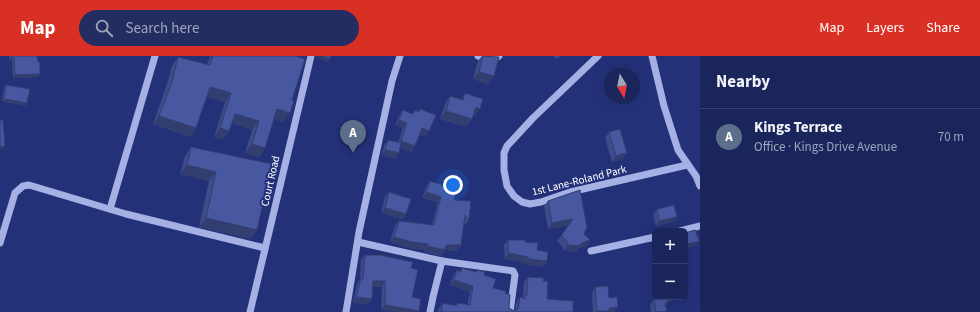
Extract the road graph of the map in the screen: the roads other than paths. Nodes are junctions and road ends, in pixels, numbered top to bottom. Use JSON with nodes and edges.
{"nodes":[{"id":1,"x":156,"y":56,"type":"edge"},
{"id":2,"x":311,"y":56,"type":"edge"},
{"id":3,"x":400,"y":56,"type":"edge"},
{"id":4,"x":478,"y":56,"type":"edge"},
{"id":5,"x":498,"y":56,"type":"edge"},
{"id":6,"x":598,"y":56,"type":"edge"},
{"id":7,"x":652,"y":56,"type":"edge"},
{"id":8,"x":687,"y":165,"type":"junction"},
{"id":9,"x":700,"y":186,"type":"edge"},
{"id":10,"x":110,"y":209,"type":"junction"},
{"id":11,"x":700,"y":226,"type":"edge"},
{"id":12,"x":688,"y":229,"type":"edge"},
{"id":13,"x":652,"y":238,"type":"edge"},
{"id":14,"x":358,"y":242,"type":"junction"},
{"id":15,"x":0,"y":243,"type":"edge"},
{"id":16,"x":265,"y":248,"type":"junction"},
{"id":17,"x":591,"y":251,"type":"dead end"},
{"id":18,"x":442,"y":261,"type":"junction"},
{"id":19,"x":250,"y":312,"type":"edge"},
{"id":20,"x":346,"y":312,"type":"edge"},
{"id":21,"x":430,"y":312,"type":"edge"},
{"id":22,"x":510,"y":312,"type":"edge"}],
"edges":[{"from":1,"to":10,"type":"street"},
{"from":2,"to":16,"type":"street","name":"Court Road"},
{"from":3,"to":14,"type":"street"},
{"from":4,"to":5,"type":"street"},
{"from":6,"to":8,"type":"street","name":"1st Lane-Roland Park"},
{"from":7,"to":8,"type":"street"},
{"from":8,"to":9,"type":"street"},
{"from":10,"to":15,"type":"street"},
{"from":10,"to":16,"type":"street"},
{"from":11,"to":12,"type":"street"},
{"from":13,"to":17,"type":"street"},
{"from":14,"to":18,"type":"street"},
{"from":14,"to":20,"type":"street"},
{"from":16,"to":19,"type":"street","name":"Court Road"},
{"from":18,"to":21,"type":"street"},
{"from":18,"to":22,"type":"street"}]}
